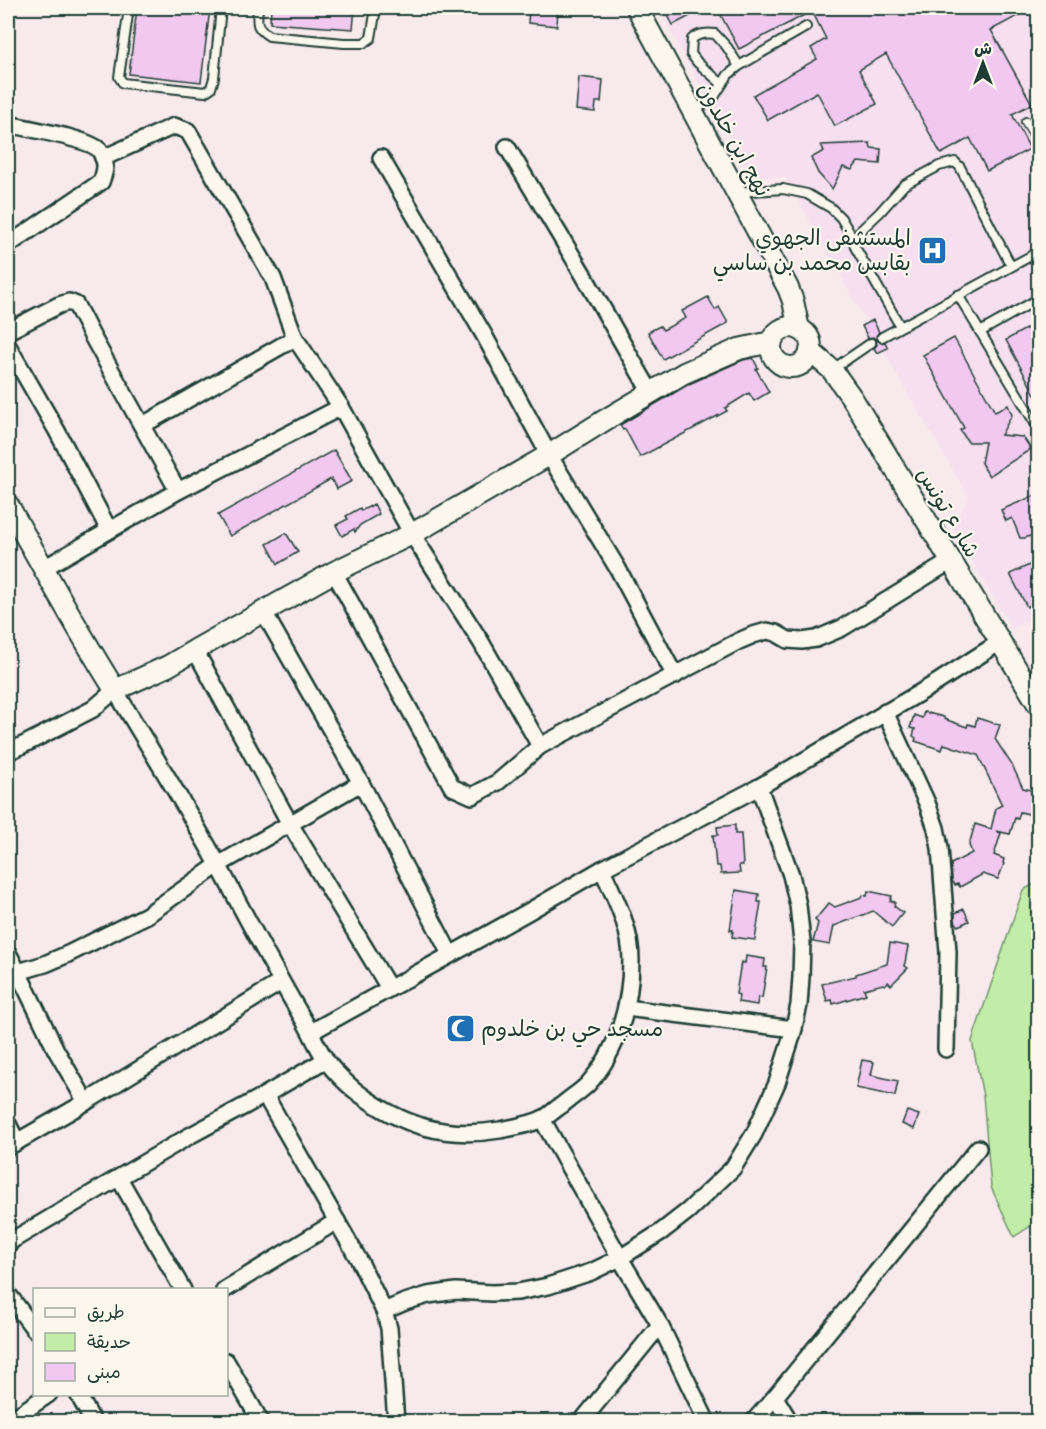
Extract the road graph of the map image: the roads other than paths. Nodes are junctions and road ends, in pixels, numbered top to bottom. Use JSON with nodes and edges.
{"nodes":[{"id":1,"x":129,"y":8,"type":"edge"},
{"id":2,"x":221,"y":8,"type":"edge"},
{"id":3,"x":258,"y":8,"type":"edge"},
{"id":4,"x":376,"y":8,"type":"edge"},
{"id":5,"x":637,"y":8,"type":"edge"},
{"id":6,"x":806,"y":27,"type":"dead end"},
{"id":7,"x":738,"y":66,"type":"junction"},
{"id":8,"x":722,"y":84,"type":"junction"},
{"id":9,"x":693,"y":112,"type":"junction"},
{"id":10,"x":1026,"y":122,"type":"dead end"},
{"id":11,"x":8,"y":124,"type":"edge"},
{"id":12,"x":1038,"y":141,"type":"edge"},
{"id":13,"x":507,"y":147,"type":"dead end"},
{"id":14,"x":104,"y":158,"type":"junction"},
{"id":15,"x":381,"y":158,"type":"dead end"},
{"id":16,"x":736,"y":192,"type":"junction"},
{"id":17,"x":854,"y":240,"type":"junction"},
{"id":18,"x":8,"y":245,"type":"edge"},
{"id":19,"x":1038,"y":252,"type":"edge"},
{"id":20,"x":1011,"y":266,"type":"junction"},
{"id":21,"x":958,"y":295,"type":"junction"},
{"id":22,"x":1038,"y":299,"type":"edge"},
{"id":23,"x":900,"y":326,"type":"junction"},
{"id":24,"x":798,"y":329,"type":"junction"},
{"id":25,"x":8,"y":331,"type":"edge"},
{"id":26,"x":980,"y":332,"type":"junction"},
{"id":27,"x":882,"y":337,"type":"dead end"},
{"id":28,"x":296,"y":338,"type":"junction"},
{"id":29,"x":771,"y":342,"type":"junction"},
{"id":30,"x":871,"y":343,"type":"dead end"},
{"id":31,"x":8,"y":346,"type":"edge"},
{"id":32,"x":810,"y":351,"type":"junction"},
{"id":33,"x":832,"y":370,"type":"junction"},
{"id":34,"x":651,"y":393,"type":"junction"},
{"id":35,"x":341,"y":407,"type":"junction"},
{"id":36,"x":143,"y":425,"type":"junction"},
{"id":37,"x":1038,"y":428,"type":"edge"},
{"id":38,"x":549,"y":455,"type":"junction"},
{"id":39,"x":178,"y":491,"type":"junction"},
{"id":40,"x":8,"y":505,"type":"edge"},
{"id":41,"x":109,"y":530,"type":"junction"},
{"id":42,"x":412,"y":534,"type":"junction"},
{"id":43,"x":951,"y":561,"type":"junction"},
{"id":44,"x":44,"y":568,"type":"junction"},
{"id":45,"x":334,"y":572,"type":"junction"},
{"id":46,"x":263,"y":611,"type":"junction"},
{"id":47,"x":1000,"y":642,"type":"junction"},
{"id":48,"x":195,"y":650,"type":"junction"},
{"id":49,"x":675,"y":676,"type":"junction"},
{"id":50,"x":115,"y":690,"type":"junction"},
{"id":51,"x":1038,"y":704,"type":"edge"},
{"id":52,"x":885,"y":712,"type":"junction"},
{"id":53,"x":540,"y":746,"type":"junction"},
{"id":54,"x":8,"y":752,"type":"edge"},
{"id":55,"x":361,"y":783,"type":"junction"},
{"id":56,"x":759,"y":787,"type":"junction"},
{"id":57,"x":290,"y":824,"type":"junction"},
{"id":58,"x":218,"y":865,"type":"junction"},
{"id":59,"x":602,"y":870,"type":"junction"},
{"id":60,"x":8,"y":953,"type":"edge"},
{"id":61,"x":450,"y":954,"type":"junction"},
{"id":62,"x":18,"y":972,"type":"junction"},
{"id":63,"x":281,"y":982,"type":"junction"},
{"id":64,"x":389,"y":988,"type":"junction"},
{"id":65,"x":626,"y":1008,"type":"junction"},
{"id":66,"x":794,"y":1029,"type":"junction"},
{"id":67,"x":311,"y":1032,"type":"junction"},
{"id":68,"x":946,"y":1049,"type":"dead end"},
{"id":69,"x":325,"y":1060,"type":"junction"},
{"id":70,"x":265,"y":1095,"type":"junction"},
{"id":71,"x":86,"y":1102,"type":"junction"},
{"id":72,"x":542,"y":1119,"type":"junction"},
{"id":73,"x":8,"y":1124,"type":"edge"},
{"id":74,"x":12,"y":1144,"type":"edge"},
{"id":75,"x":978,"y":1148,"type":"dead end"},
{"id":76,"x":119,"y":1178,"type":"junction"},
{"id":77,"x":337,"y":1221,"type":"junction"},
{"id":78,"x":9,"y":1238,"type":"edge"},
{"id":79,"x":620,"y":1258,"type":"junction"},
{"id":80,"x":182,"y":1288,"type":"edge"},
{"id":81,"x":227,"y":1288,"type":"edge"},
{"id":82,"x":8,"y":1294,"type":"edge"},
{"id":83,"x":384,"y":1311,"type":"junction"},
{"id":84,"x":660,"y":1325,"type":"junction"},
{"id":85,"x":33,"y":1328,"type":"edge"},
{"id":86,"x":228,"y":1364,"type":"edge"},
{"id":87,"x":47,"y":1396,"type":"edge"},
{"id":88,"x":79,"y":1396,"type":"edge"},
{"id":89,"x":775,"y":1397,"type":"junction"},
{"id":90,"x":8,"y":1422,"type":"edge"},
{"id":91,"x":93,"y":1422,"type":"edge"},
{"id":92,"x":261,"y":1422,"type":"edge"},
{"id":93,"x":396,"y":1422,"type":"edge"},
{"id":94,"x":581,"y":1422,"type":"edge"},
{"id":95,"x":707,"y":1422,"type":"edge"},
{"id":96,"x":753,"y":1422,"type":"edge"},
{"id":97,"x":790,"y":1422,"type":"edge"}],
"edges":[{"from":1,"to":2,"type":"lane"},
{"from":3,"to":4,"type":"lane"},
{"from":5,"to":9,"type":"street","name":"نهج ابن خلدون"},
{"from":6,"to":7,"type":"lane"},
{"from":7,"to":8,"type":"lane"},
{"from":7,"to":8,"type":"lane"},
{"from":8,"to":9,"type":"lane"},
{"from":9,"to":16,"type":"street","name":"نهج ابن خلدون"},
{"from":10,"to":12,"type":"lane"},
{"from":11,"to":14,"type":"street"},
{"from":13,"to":34,"type":"street"},
{"from":14,"to":18,"type":"street"},
{"from":14,"to":28,"type":"street"},
{"from":15,"to":38,"type":"street"},
{"from":16,"to":17,"type":"lane"},
{"from":16,"to":24,"type":"street","name":"نهج ابن خلدون"},
{"from":17,"to":20,"type":"lane"},
{"from":17,"to":23,"type":"lane"},
{"from":19,"to":20,"type":"lane"},
{"from":20,"to":21,"type":"lane"},
{"from":21,"to":23,"type":"lane"},
{"from":21,"to":26,"type":"lane"},
{"from":22,"to":26,"type":"lane"},
{"from":23,"to":27,"type":"lane"},
{"from":24,"to":29,"type":"street"},
{"from":24,"to":32,"type":"street"},
{"from":25,"to":36,"type":"street"},
{"from":26,"to":37,"type":"lane"},
{"from":28,"to":35,"type":"street"},
{"from":28,"to":36,"type":"street"},
{"from":29,"to":32,"type":"street"},
{"from":29,"to":34,"type":"street"},
{"from":30,"to":33,"type":"lane"},
{"from":31,"to":41,"type":"street"},
{"from":32,"to":33,"type":"street","name":"شارع تونس"},
{"from":33,"to":43,"type":"street","name":"شارع تونس"},
{"from":34,"to":38,"type":"street"},
{"from":35,"to":39,"type":"street"},
{"from":35,"to":42,"type":"street"},
{"from":36,"to":39,"type":"street"},
{"from":38,"to":42,"type":"street"},
{"from":38,"to":49,"type":"street"},
{"from":39,"to":41,"type":"street"},
{"from":40,"to":44,"type":"street"},
{"from":41,"to":44,"type":"street"},
{"from":42,"to":45,"type":"street"},
{"from":42,"to":53,"type":"street"},
{"from":43,"to":47,"type":"street","name":"شارع تونس"},
{"from":43,"to":49,"type":"street"},
{"from":44,"to":50,"type":"street"},
{"from":45,"to":46,"type":"street"},
{"from":45,"to":53,"type":"street"},
{"from":46,"to":48,"type":"street"},
{"from":46,"to":55,"type":"street"},
{"from":47,"to":51,"type":"street","name":"شارع تونس"},
{"from":47,"to":52,"type":"street"},
{"from":48,"to":50,"type":"street"},
{"from":48,"to":57,"type":"street"},
{"from":49,"to":53,"type":"street"},
{"from":50,"to":54,"type":"street"},
{"from":50,"to":58,"type":"street"},
{"from":52,"to":56,"type":"street"},
{"from":52,"to":68,"type":"street"},
{"from":55,"to":57,"type":"street"},
{"from":55,"to":61,"type":"street"},
{"from":56,"to":59,"type":"street"},
{"from":56,"to":66,"type":"street"},
{"from":57,"to":58,"type":"street"},
{"from":57,"to":64,"type":"street"},
{"from":58,"to":62,"type":"street"},
{"from":58,"to":63,"type":"street"},
{"from":59,"to":61,"type":"street"},
{"from":59,"to":65,"type":"street"},
{"from":60,"to":62,"type":"street"},
{"from":61,"to":64,"type":"street"},
{"from":62,"to":71,"type":"street"},
{"from":63,"to":67,"type":"street"},
{"from":63,"to":71,"type":"street"},
{"from":64,"to":67,"type":"street"},
{"from":65,"to":66,"type":"street"},
{"from":65,"to":72,"type":"street"},
{"from":66,"to":79,"type":"street"},
{"from":67,"to":69,"type":"street"},
{"from":69,"to":70,"type":"street"},
{"from":69,"to":72,"type":"street"},
{"from":70,"to":76,"type":"street"},
{"from":70,"to":77,"type":"street"},
{"from":71,"to":74,"type":"street"},
{"from":72,"to":79,"type":"street"},
{"from":73,"to":74,"type":"street"},
{"from":75,"to":89,"type":"street"},
{"from":76,"to":78,"type":"street"},
{"from":76,"to":80,"type":"street"},
{"from":77,"to":81,"type":"street"},
{"from":77,"to":83,"type":"street"},
{"from":79,"to":83,"type":"street"},
{"from":79,"to":84,"type":"street"},
{"from":82,"to":85,"type":"street"},
{"from":83,"to":93,"type":"street"},
{"from":84,"to":94,"type":"street"},
{"from":84,"to":95,"type":"street"},
{"from":86,"to":92,"type":"street"},
{"from":87,"to":90,"type":"street"},
{"from":88,"to":91,"type":"street"},
{"from":89,"to":96,"type":"street"},
{"from":89,"to":97,"type":"street"}]}
